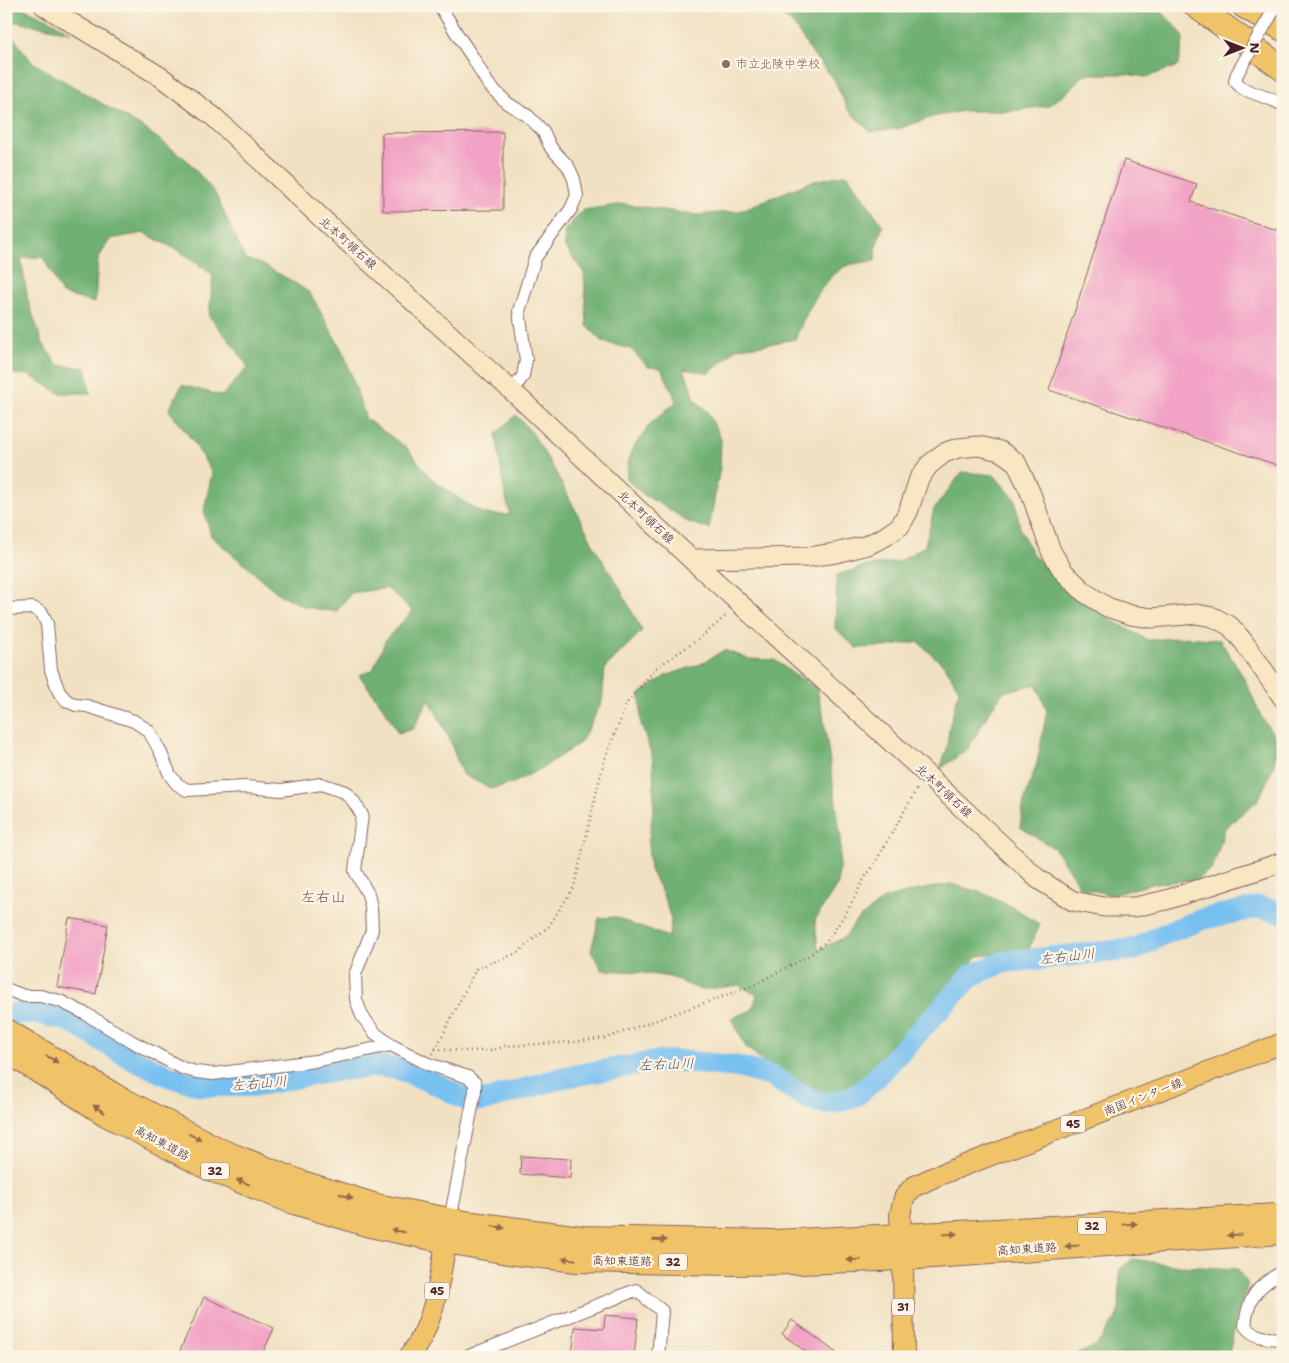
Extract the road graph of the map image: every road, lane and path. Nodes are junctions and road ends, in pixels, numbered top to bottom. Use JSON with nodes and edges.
{"nodes":[{"id":1,"x":44,"y":6,"type":"edge"},
{"id":2,"x":440,"y":6,"type":"edge"},
{"id":3,"x":1197,"y":6,"type":"edge"},
{"id":4,"x":1244,"y":6,"type":"edge"},
{"id":5,"x":1276,"y":6,"type":"edge"},
{"id":6,"x":1283,"y":29,"type":"edge"},
{"id":7,"x":1283,"y":52,"type":"edge"},
{"id":8,"x":1283,"y":69,"type":"edge"},
{"id":9,"x":1283,"y":105,"type":"edge"},
{"id":10,"x":512,"y":391,"type":"junction"},
{"id":11,"x":691,"y":559,"type":"junction"},
{"id":12,"x":741,"y":604,"type":"junction"},
{"id":13,"x":6,"y":609,"type":"edge"},
{"id":14,"x":1283,"y":698,"type":"edge"},
{"id":15,"x":926,"y":774,"type":"junction"},
{"id":16,"x":1283,"y":862,"type":"edge"},
{"id":17,"x":6,"y":989,"type":"edge"},
{"id":18,"x":8,"y":1038,"type":"edge"},
{"id":19,"x":1283,"y":1043,"type":"edge"},
{"id":20,"x":391,"y":1045,"type":"junction"},
{"id":21,"x":1283,"y":1216,"type":"edge"},
{"id":22,"x":448,"y":1231,"type":"junction"},
{"id":23,"x":1283,"y":1232,"type":"edge"},
{"id":24,"x":902,"y":1247,"type":"junction"},
{"id":25,"x":1283,"y":1271,"type":"edge"},
{"id":26,"x":1283,"y":1339,"type":"edge"},
{"id":27,"x":409,"y":1357,"type":"edge"},
{"id":28,"x":466,"y":1357,"type":"edge"},
{"id":29,"x":658,"y":1357,"type":"edge"},
{"id":30,"x":904,"y":1357,"type":"edge"}],
"edges":[{"from":1,"to":10,"type":"main road","name":"北本町領石線"},
{"from":2,"to":10,"type":"street"},
{"from":3,"to":7,"type":"highway"},
{"from":3,"to":8,"type":"highway"},
{"from":4,"to":6,"type":"highway"},
{"from":5,"to":9,"type":"street","bridge":true},
{"from":10,"to":11,"type":"main road","name":"北本町領石線"},
{"from":11,"to":12,"type":"main road","name":"北本町領石線"},
{"from":11,"to":14,"type":"main road"},
{"from":12,"to":15,"type":"main road","name":"北本町領石線"},
{"from":12,"to":15,"type":"path"},
{"from":13,"to":20,"type":"street"},
{"from":15,"to":16,"type":"main road","name":"北本町領石線"},
{"from":17,"to":20,"type":"street"},
{"from":18,"to":22,"type":"highway","name":"高知東道路","number":"32"},
{"from":19,"to":24,"type":"main road","name":"南国インター線","number":"45"},
{"from":20,"to":22,"type":"street"},
{"from":24,"to":21,"type":"highway","name":"高知東道路","number":"32","one_way":true},
{"from":22,"to":24,"type":"highway","name":"高知東道路","number":"32"},
{"from":22,"to":27,"type":"main road","number":"45"},
{"from":23,"to":24,"type":"highway","name":"高知東道路","number":"32","one_way":true},
{"from":24,"to":30,"type":"main road","number":"31"},
{"from":25,"to":26,"type":"street"},
{"from":28,"to":29,"type":"street"}]}
